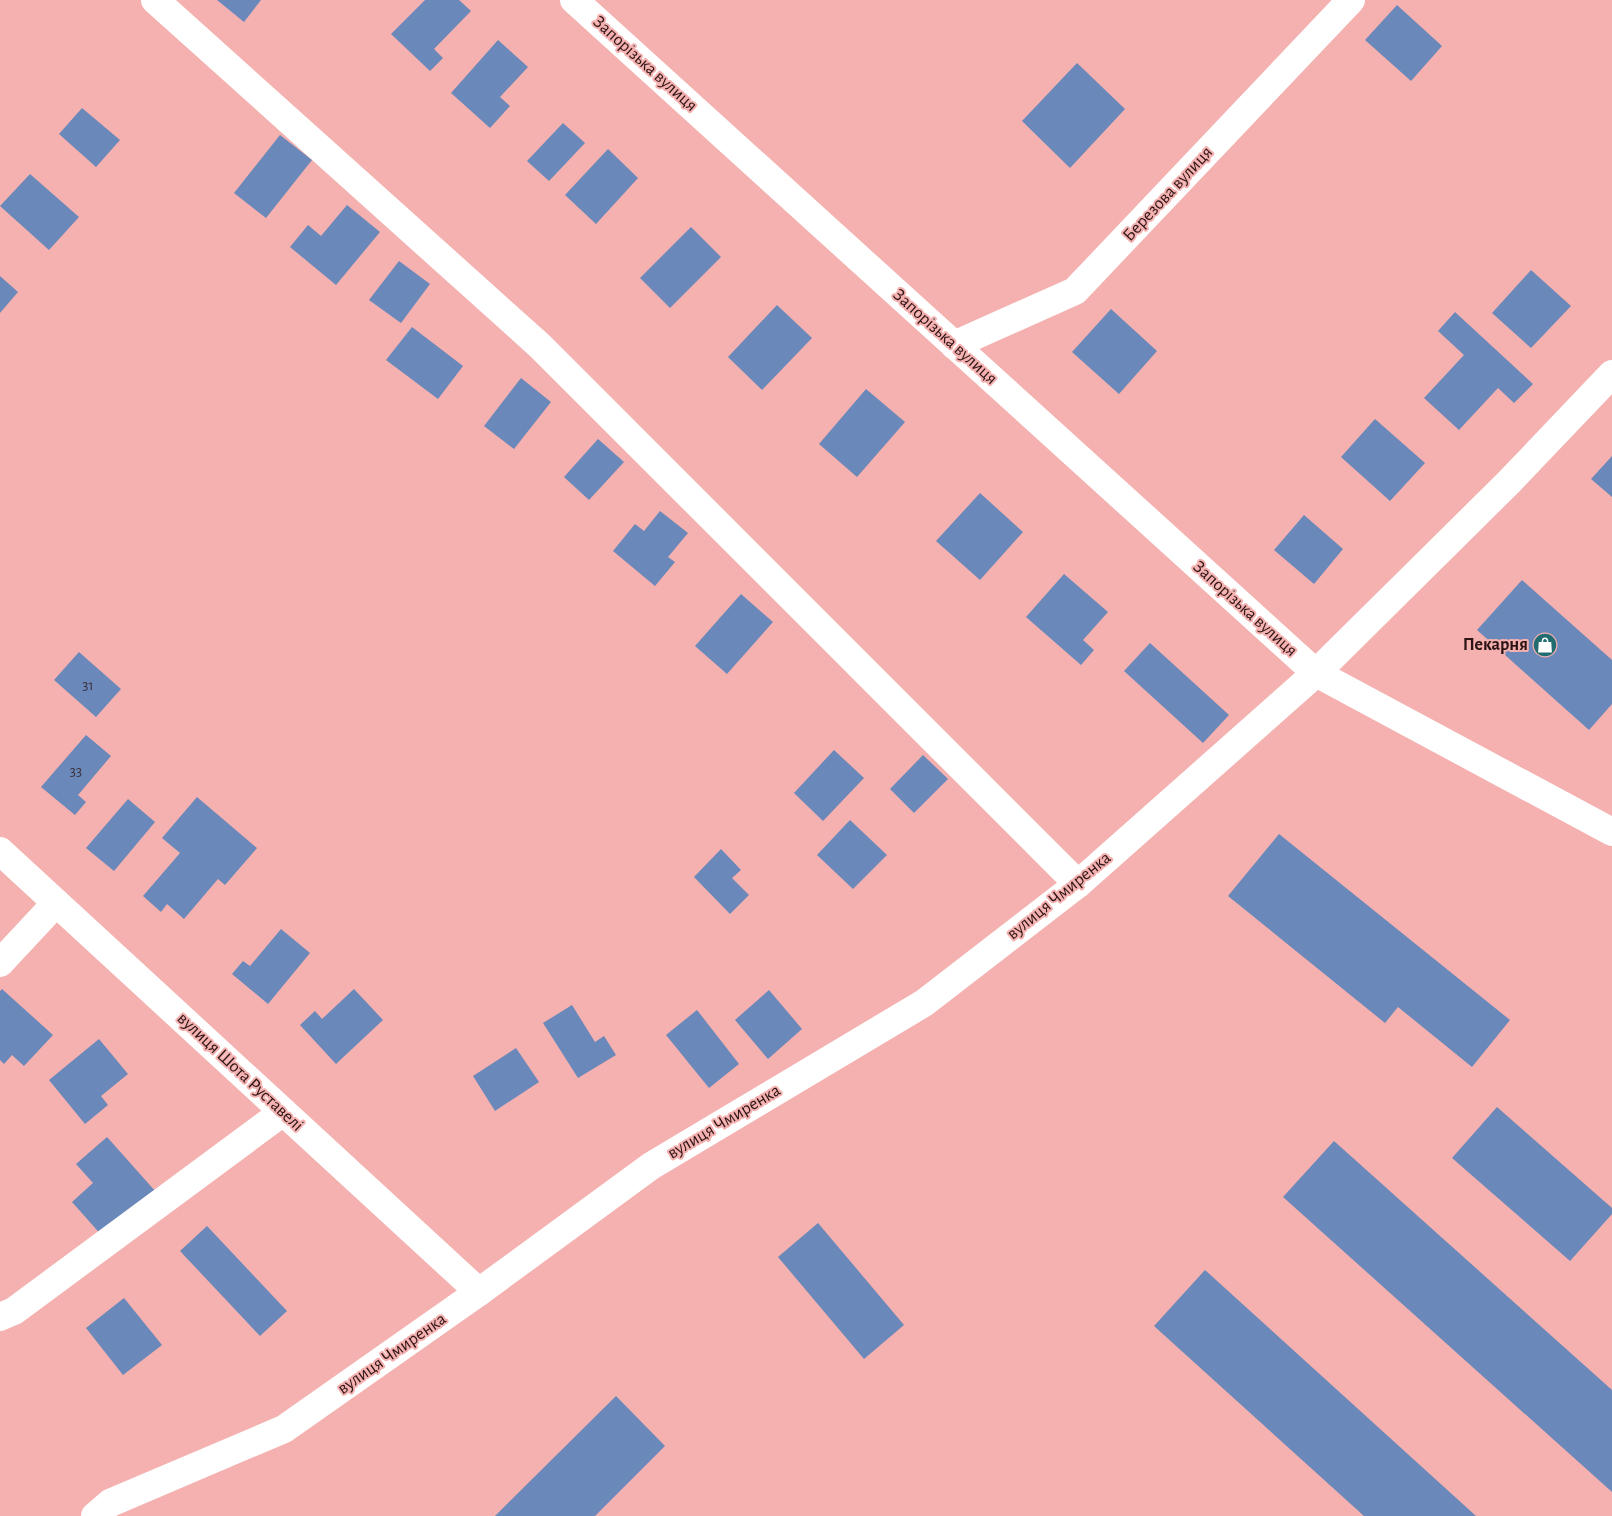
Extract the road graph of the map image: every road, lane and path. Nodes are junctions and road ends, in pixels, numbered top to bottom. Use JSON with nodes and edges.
{"nodes":[{"id":1,"x":155,"y":0,"type":"edge"},
{"id":2,"x":574,"y":0,"type":"edge"},
{"id":3,"x":1351,"y":0,"type":"edge"},
{"id":4,"x":954,"y":345,"type":"junction"},
{"id":5,"x":1612,"y":374,"type":"edge"},
{"id":6,"x":1316,"y":674,"type":"junction"},
{"id":7,"x":1612,"y":832,"type":"edge"},
{"id":8,"x":0,"y":851,"type":"edge"},
{"id":9,"x":1078,"y":884,"type":"junction"},
{"id":10,"x":56,"y":903,"type":"junction"},
{"id":11,"x":0,"y":964,"type":"edge"},
{"id":12,"x":283,"y":1112,"type":"junction"},
{"id":13,"x":479,"y":1292,"type":"junction"},
{"id":14,"x":0,"y":1317,"type":"edge"},
{"id":15,"x":95,"y":1516,"type":"edge"}],
"edges":[{"from":1,"to":9,"type":"street"},
{"from":2,"to":4,"type":"street","name":"Запорізька вулиця"},
{"from":3,"to":4,"type":"street","name":"Березова вулиця"},
{"from":4,"to":6,"type":"street","name":"Запорізька вулиця"},
{"from":5,"to":6,"type":"street"},
{"from":6,"to":7,"type":"street","name":"Запорізька вулиця"},
{"from":6,"to":9,"type":"street","name":"вулиця Чмиренка"},
{"from":8,"to":10,"type":"street","name":"вулиця Шота Руставелі"},
{"from":9,"to":13,"type":"street","name":"вулиця Чмиренка"},
{"from":10,"to":11,"type":"street"},
{"from":10,"to":12,"type":"street","name":"вулиця Шота Руставелі"},
{"from":12,"to":13,"type":"street","name":"вулиця Шота Руставелі"},
{"from":12,"to":14,"type":"street"},
{"from":13,"to":15,"type":"street","name":"вулиця Чмиренка"}]}
